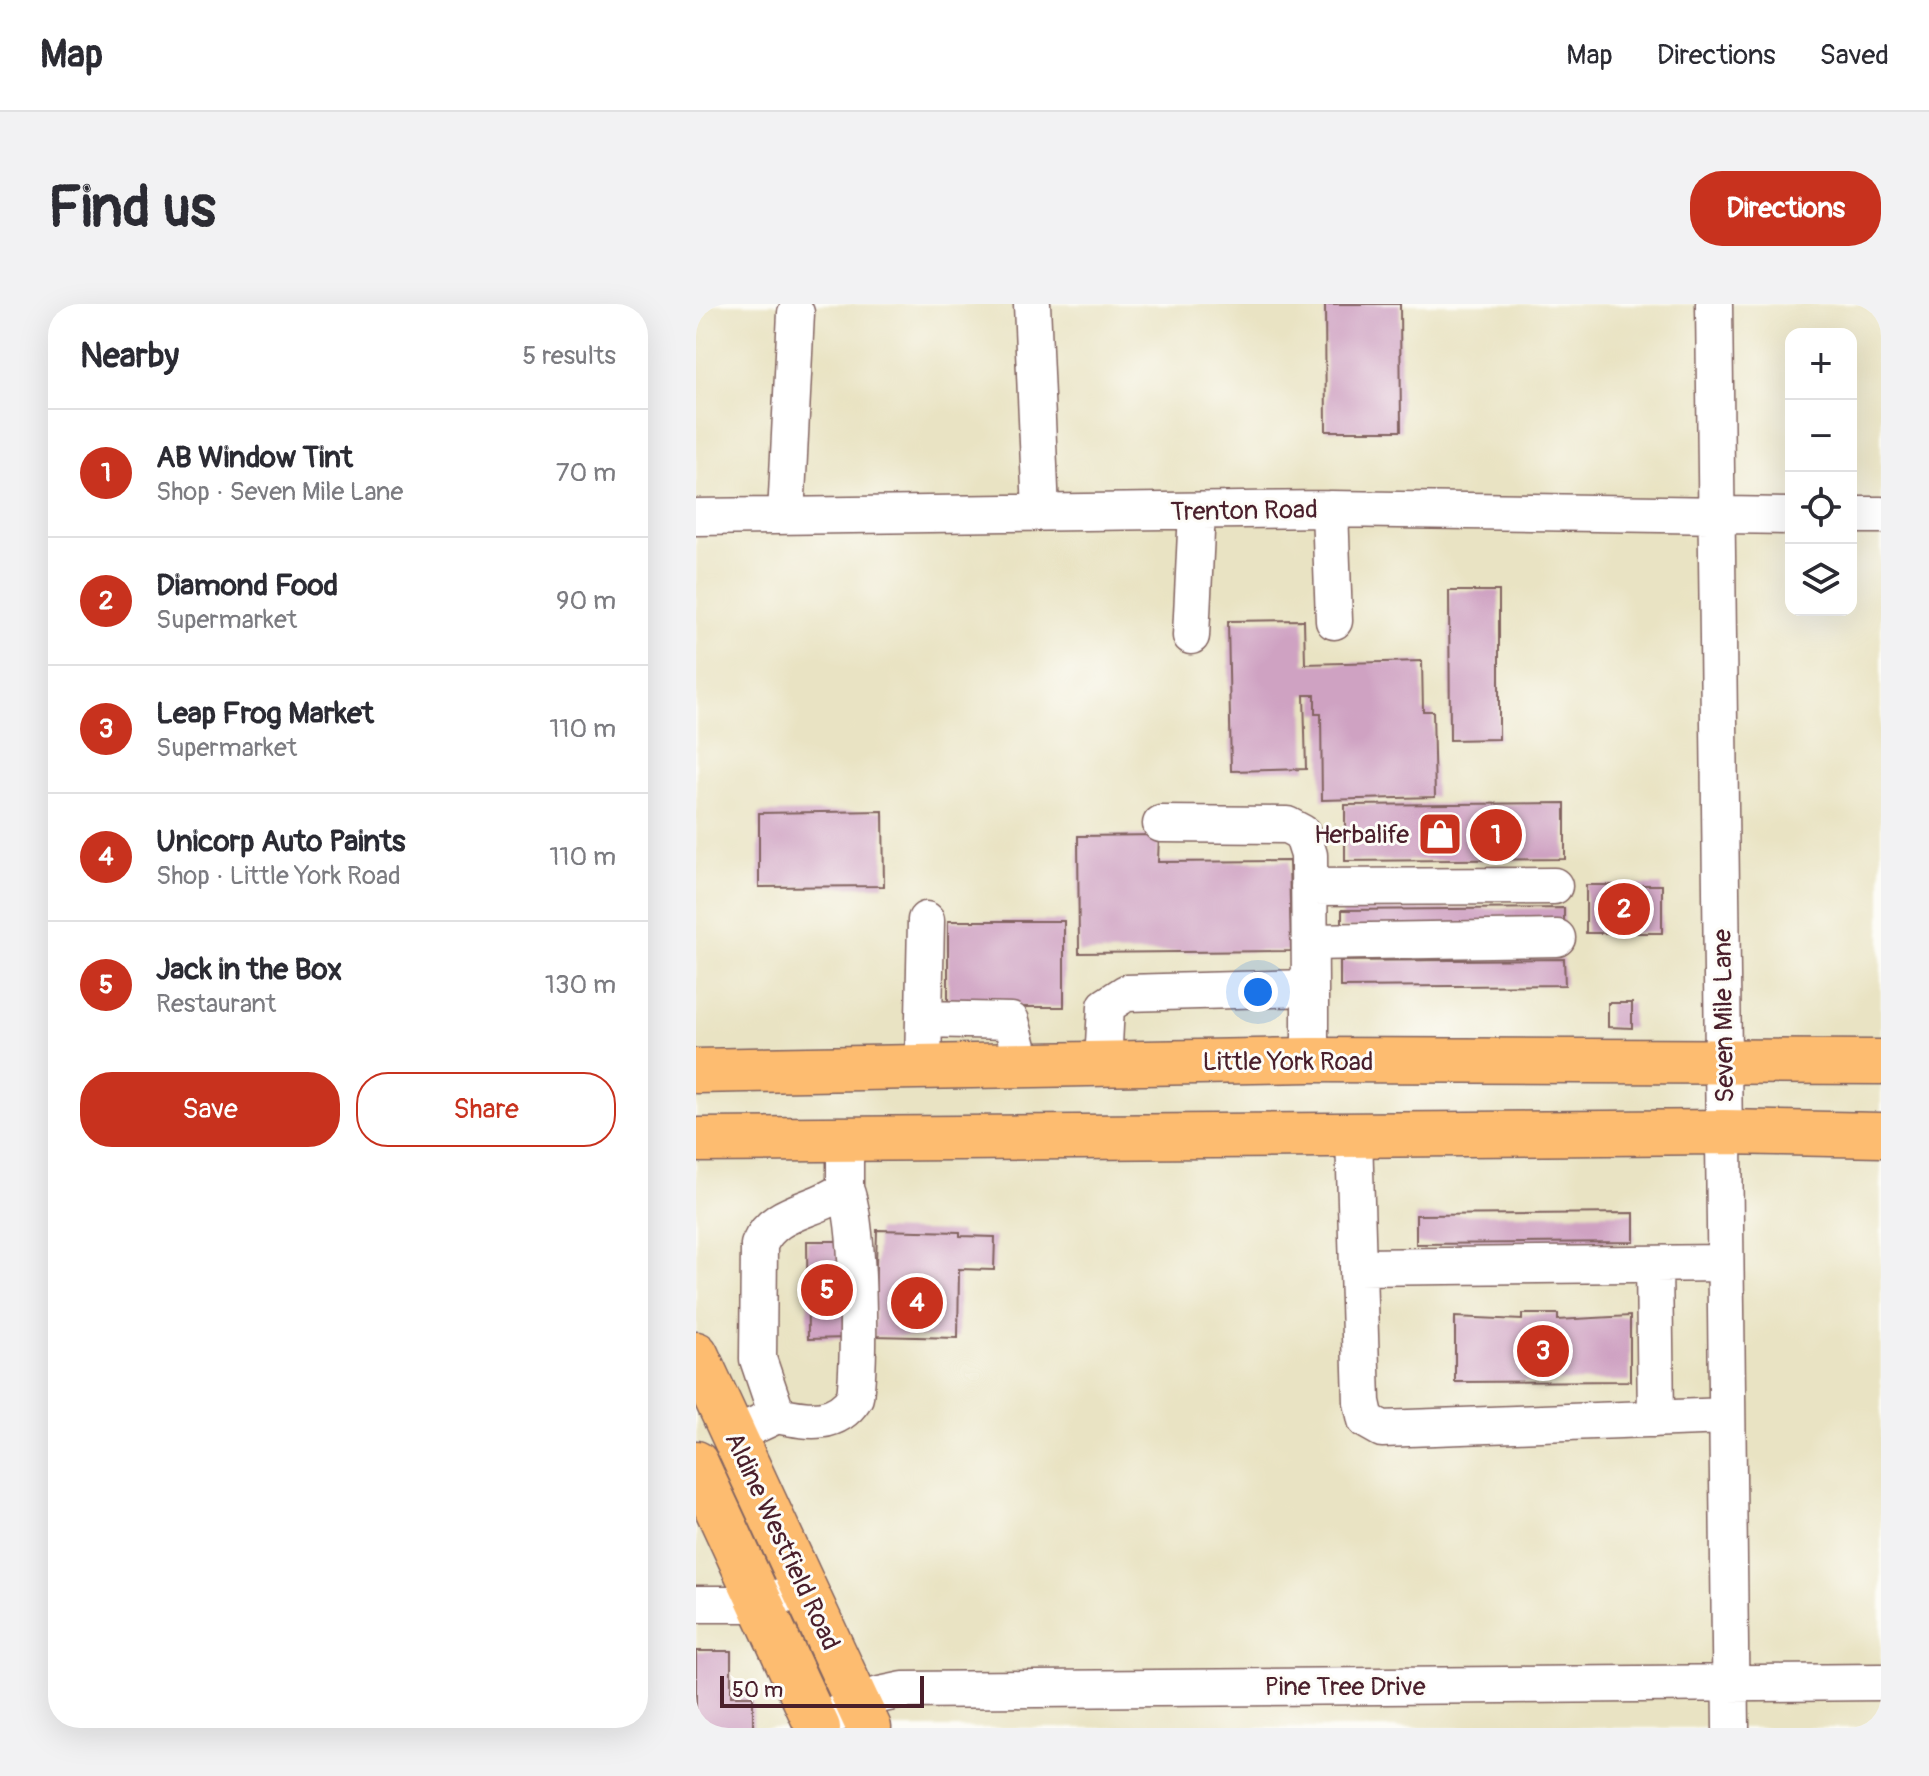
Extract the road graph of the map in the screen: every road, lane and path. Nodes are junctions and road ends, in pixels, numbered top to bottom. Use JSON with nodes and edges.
{"nodes":[{"id":1,"x":1032,"y":304,"type":"edge"},
{"id":2,"x":1714,"y":304,"type":"edge"},
{"id":3,"x":796,"y":313,"type":"dead end"},
{"id":4,"x":1330,"y":509,"type":"junction"},
{"id":5,"x":1197,"y":511,"type":"junction"},
{"id":6,"x":1041,"y":512,"type":"junction"},
{"id":7,"x":1857,"y":515,"type":"edge"},
{"id":8,"x":1881,"y":515,"type":"edge"},
{"id":9,"x":786,"y":516,"type":"junction"},
{"id":10,"x":1785,"y":516,"type":"edge"},
{"id":11,"x":696,"y":517,"type":"edge"},
{"id":12,"x":1715,"y":518,"type":"junction"},
{"id":13,"x":1334,"y":621,"type":"dead end"},
{"id":14,"x":1191,"y":636,"type":"dead end"},
{"id":15,"x":1161,"y":824,"type":"dead end"},
{"id":16,"x":1554,"y":886,"type":"dead end"},
{"id":17,"x":1309,"y":887,"type":"junction"},
{"id":18,"x":926,"y":920,"type":"dead end"},
{"id":19,"x":1557,"y":938,"type":"dead end"},
{"id":20,"x":1310,"y":942,"type":"junction"},
{"id":21,"x":1310,"y":988,"type":"junction"},
{"id":22,"x":924,"y":1019,"type":"junction"},
{"id":23,"x":1310,"y":1060,"type":"junction"},
{"id":24,"x":1881,"y":1062,"type":"edge"},
{"id":25,"x":1724,"y":1063,"type":"junction"},
{"id":26,"x":1103,"y":1064,"type":"junction"},
{"id":27,"x":1023,"y":1065,"type":"junction"},
{"id":28,"x":923,"y":1067,"type":"junction"},
{"id":29,"x":696,"y":1071,"type":"edge"},
{"id":30,"x":1724,"y":1132,"type":"junction"},
{"id":31,"x":1881,"y":1135,"type":"edge"},
{"id":32,"x":1354,"y":1136,"type":"junction"},
{"id":33,"x":717,"y":1140,"type":"edge"},
{"id":34,"x":845,"y":1140,"type":"junction"},
{"id":35,"x":696,"y":1161,"type":"edge"},
{"id":36,"x":845,"y":1189,"type":"junction"},
{"id":37,"x":1725,"y":1263,"type":"junction"},
{"id":38,"x":1654,"y":1264,"type":"junction"},
{"id":39,"x":1358,"y":1267,"type":"junction"},
{"id":40,"x":696,"y":1354,"type":"edge"},
{"id":41,"x":777,"y":1415,"type":"junction"},
{"id":42,"x":1727,"y":1416,"type":"junction"},
{"id":43,"x":1656,"y":1419,"type":"junction"},
{"id":44,"x":734,"y":1435,"type":"junction"},
{"id":45,"x":696,"y":1463,"type":"edge"},
{"id":46,"x":805,"y":1588,"type":"junction"},
{"id":47,"x":696,"y":1604,"type":"edge"},
{"id":48,"x":761,"y":1604,"type":"junction"},
{"id":49,"x":1881,"y":1682,"type":"edge"},
{"id":50,"x":1730,"y":1683,"type":"junction"},
{"id":51,"x":864,"y":1716,"type":"edge"},
{"id":52,"x":817,"y":1726,"type":"edge"},
{"id":53,"x":1731,"y":1728,"type":"edge"}],
"edges":[{"from":1,"to":6,"type":"street"},
{"from":2,"to":12,"type":"street","name":"Seven Mile Lane"},
{"from":3,"to":9,"type":"street"},
{"from":4,"to":5,"type":"street","name":"Trenton Road"},
{"from":4,"to":12,"type":"street","name":"Trenton Road"},
{"from":4,"to":13,"type":"street"},
{"from":5,"to":6,"type":"street","name":"Trenton Road"},
{"from":5,"to":14,"type":"street"},
{"from":6,"to":9,"type":"street","name":"Trenton Road"},
{"from":7,"to":8,"type":"street"},
{"from":9,"to":11,"type":"street","name":"Trenton Road"},
{"from":10,"to":12,"type":"street","name":"Trenton Road"},
{"from":12,"to":25,"type":"street","name":"Seven Mile Lane"},
{"from":15,"to":17,"type":"street"},
{"from":16,"to":17,"type":"street"},
{"from":17,"to":20,"type":"street"},
{"from":18,"to":22,"type":"street"},
{"from":19,"to":20,"type":"street"},
{"from":20,"to":21,"type":"street"},
{"from":21,"to":23,"type":"street"},
{"from":21,"to":26,"type":"street"},
{"from":22,"to":27,"type":"street"},
{"from":22,"to":28,"type":"street"},
{"from":23,"to":25,"type":"main road","name":"Little York Road"},
{"from":23,"to":26,"type":"main road","name":"Little York Road"},
{"from":24,"to":25,"type":"main road","name":"Little York Road"},
{"from":25,"to":30,"type":"street","name":"Seven Mile Lane"},
{"from":26,"to":27,"type":"main road","name":"Little York Road"},
{"from":27,"to":28,"type":"main road","name":"Little York Road"},
{"from":28,"to":29,"type":"main road","name":"Little York Road"},
{"from":30,"to":31,"type":"main road"},
{"from":30,"to":32,"type":"main road"},
{"from":30,"to":37,"type":"street","name":"Seven Mile Lane"},
{"from":32,"to":34,"type":"main road"},
{"from":32,"to":39,"type":"street"},
{"from":33,"to":34,"type":"main road"},
{"from":33,"to":35,"type":"main road"},
{"from":34,"to":36,"type":"street"},
{"from":36,"to":41,"type":"street"},
{"from":36,"to":41,"type":"street"},
{"from":37,"to":38,"type":"street"},
{"from":37,"to":42,"type":"street","name":"Seven Mile Lane"},
{"from":38,"to":39,"type":"street"},
{"from":38,"to":43,"type":"street"},
{"from":39,"to":43,"type":"street"},
{"from":40,"to":44,"type":"main road","name":"Aldine Westfield Road"},
{"from":41,"to":44,"type":"street"},
{"from":42,"to":43,"type":"street"},
{"from":42,"to":50,"type":"street","name":"Seven Mile Lane"},
{"from":44,"to":46,"type":"main road","name":"Aldine Westfield Road"},
{"from":45,"to":48,"type":"main road","name":"Aldine Westfield Road"},
{"from":46,"to":48,"type":"street"},
{"from":46,"to":51,"type":"main road","name":"Aldine Westfield Road"},
{"from":47,"to":48,"type":"street"},
{"from":48,"to":52,"type":"main road","name":"Aldine Westfield Road"},
{"from":49,"to":50,"type":"street","name":"Pine Tree Drive"},
{"from":50,"to":51,"type":"street","name":"Pine Tree Drive"},
{"from":50,"to":53,"type":"street","name":"Seven Mile Lane"},
{"from":51,"to":52,"type":"street","name":"Pine Tree Drive"}]}
